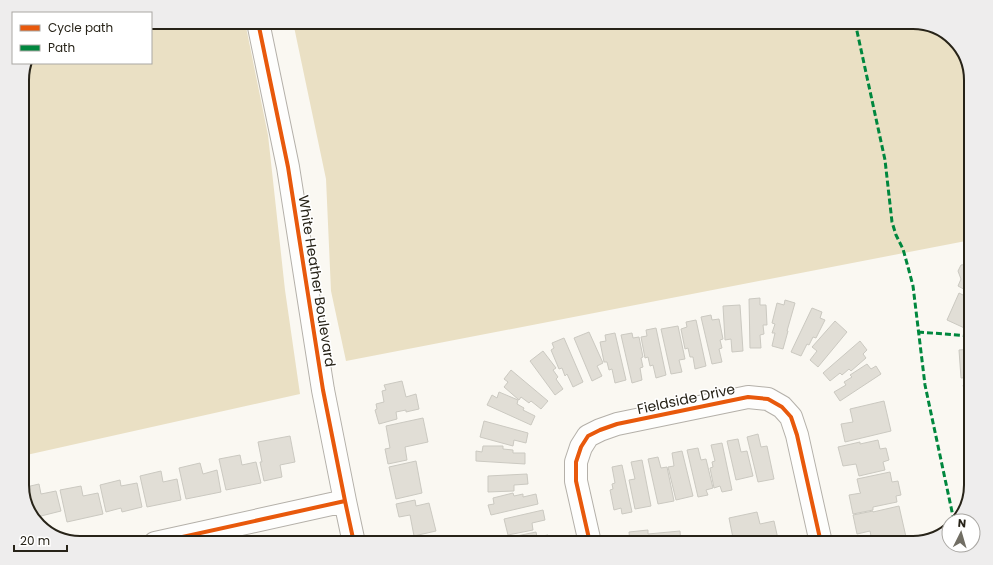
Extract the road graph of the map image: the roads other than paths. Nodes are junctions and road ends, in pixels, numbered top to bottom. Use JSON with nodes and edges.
{"nodes":[{"id":1,"x":259,"y":29,"type":"edge"},
{"id":2,"x":345,"y":501,"type":"junction"},
{"id":3,"x":187,"y":536,"type":"edge"},
{"id":4,"x":352,"y":536,"type":"edge"},
{"id":5,"x":588,"y":536,"type":"edge"},
{"id":6,"x":819,"y":536,"type":"edge"}],
"edges":[{"from":1,"to":2,"type":"street","name":"White Heather Boulevard"},
{"from":2,"to":3,"type":"street"},
{"from":2,"to":4,"type":"street","name":"White Heather Boulevard"},
{"from":5,"to":6,"type":"street","name":"Fieldside Drive"}]}
